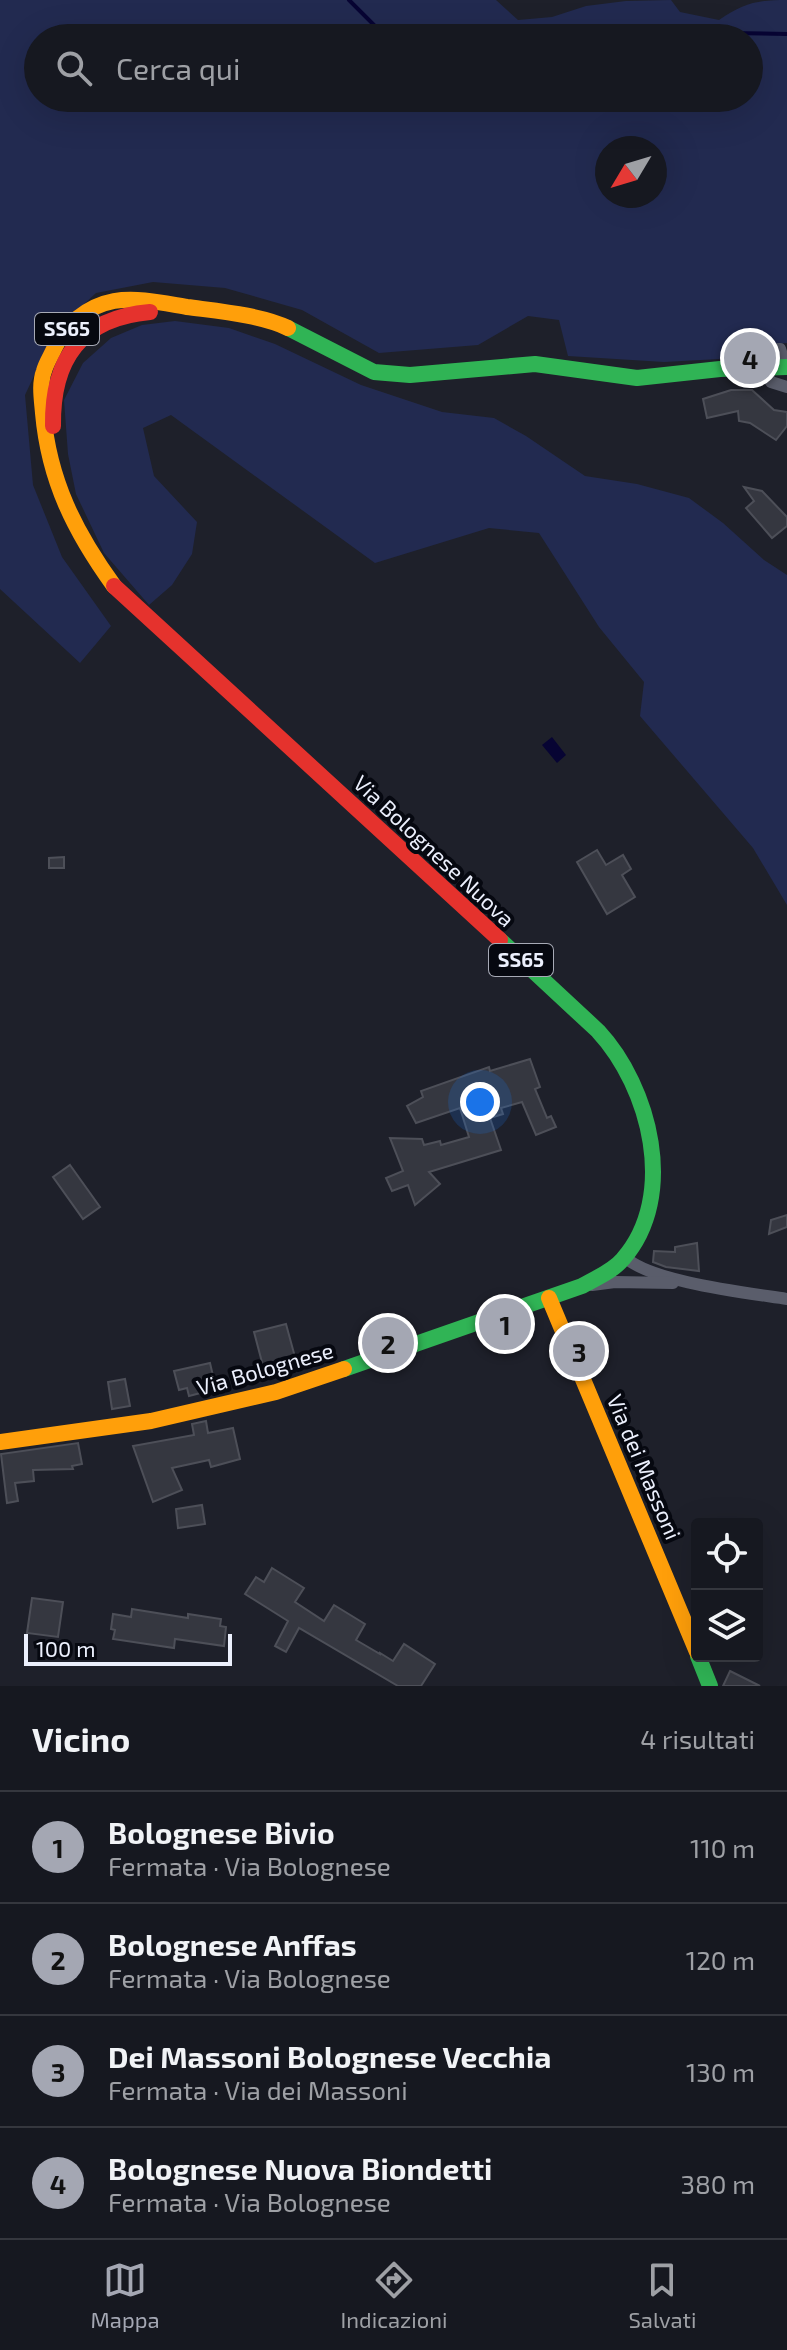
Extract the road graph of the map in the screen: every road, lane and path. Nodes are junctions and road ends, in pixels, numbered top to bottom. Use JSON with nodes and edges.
{"nodes":[{"id":1,"x":762,"y":367,"type":"junction"},
{"id":2,"x":786,"y":367,"type":"edge"},
{"id":3,"x":731,"y":369,"type":"junction"},
{"id":4,"x":787,"y":387,"type":"edge"},
{"id":5,"x":629,"y":1261,"type":"junction"},
{"id":6,"x":627,"y":1282,"type":"junction"},
{"id":7,"x":693,"y":1283,"type":"junction"},
{"id":8,"x":582,"y":1286,"type":"junction"},
{"id":9,"x":549,"y":1298,"type":"junction"},
{"id":10,"x":787,"y":1299,"type":"edge"},
{"id":11,"x":0,"y":1442,"type":"edge"},
{"id":12,"x":691,"y":1637,"type":"edge"},
{"id":13,"x":701,"y":1662,"type":"edge"},
{"id":14,"x":710,"y":1686,"type":"edge"}],
"edges":[{"from":1,"to":2,"type":"main road","name":"Via Bolognese Nuova","number":"SS65"},
{"from":1,"to":3,"type":"main road","name":"Via Bolognese Nuova","number":"SS65"},
{"from":1,"to":4,"type":"street"},
{"from":2,"to":3,"type":"street"},
{"from":3,"to":5,"type":"main road","name":"Via Bolognese Nuova","number":"SS65"},
{"from":5,"to":6,"type":"street"},
{"from":5,"to":7,"type":"street","name":"Via Bolognese"},
{"from":5,"to":8,"type":"main road","name":"Via Bolognese Nuova","number":"SS65"},
{"from":6,"to":7,"type":"street","name":"Via Bolognese"},
{"from":6,"to":8,"type":"street","name":"Via Bolognese"},
{"from":7,"to":10,"type":"street","name":"Via Bolognese"},
{"from":8,"to":9,"type":"main road","name":"Via Bolognese","number":"SS65"},
{"from":9,"to":11,"type":"main road","name":"Via Bolognese","number":"SS65"},
{"from":9,"to":12,"type":"main road","name":"Via dei Massoni"},
{"from":13,"to":14,"type":"main road","name":"Via dei Massoni"}]}
